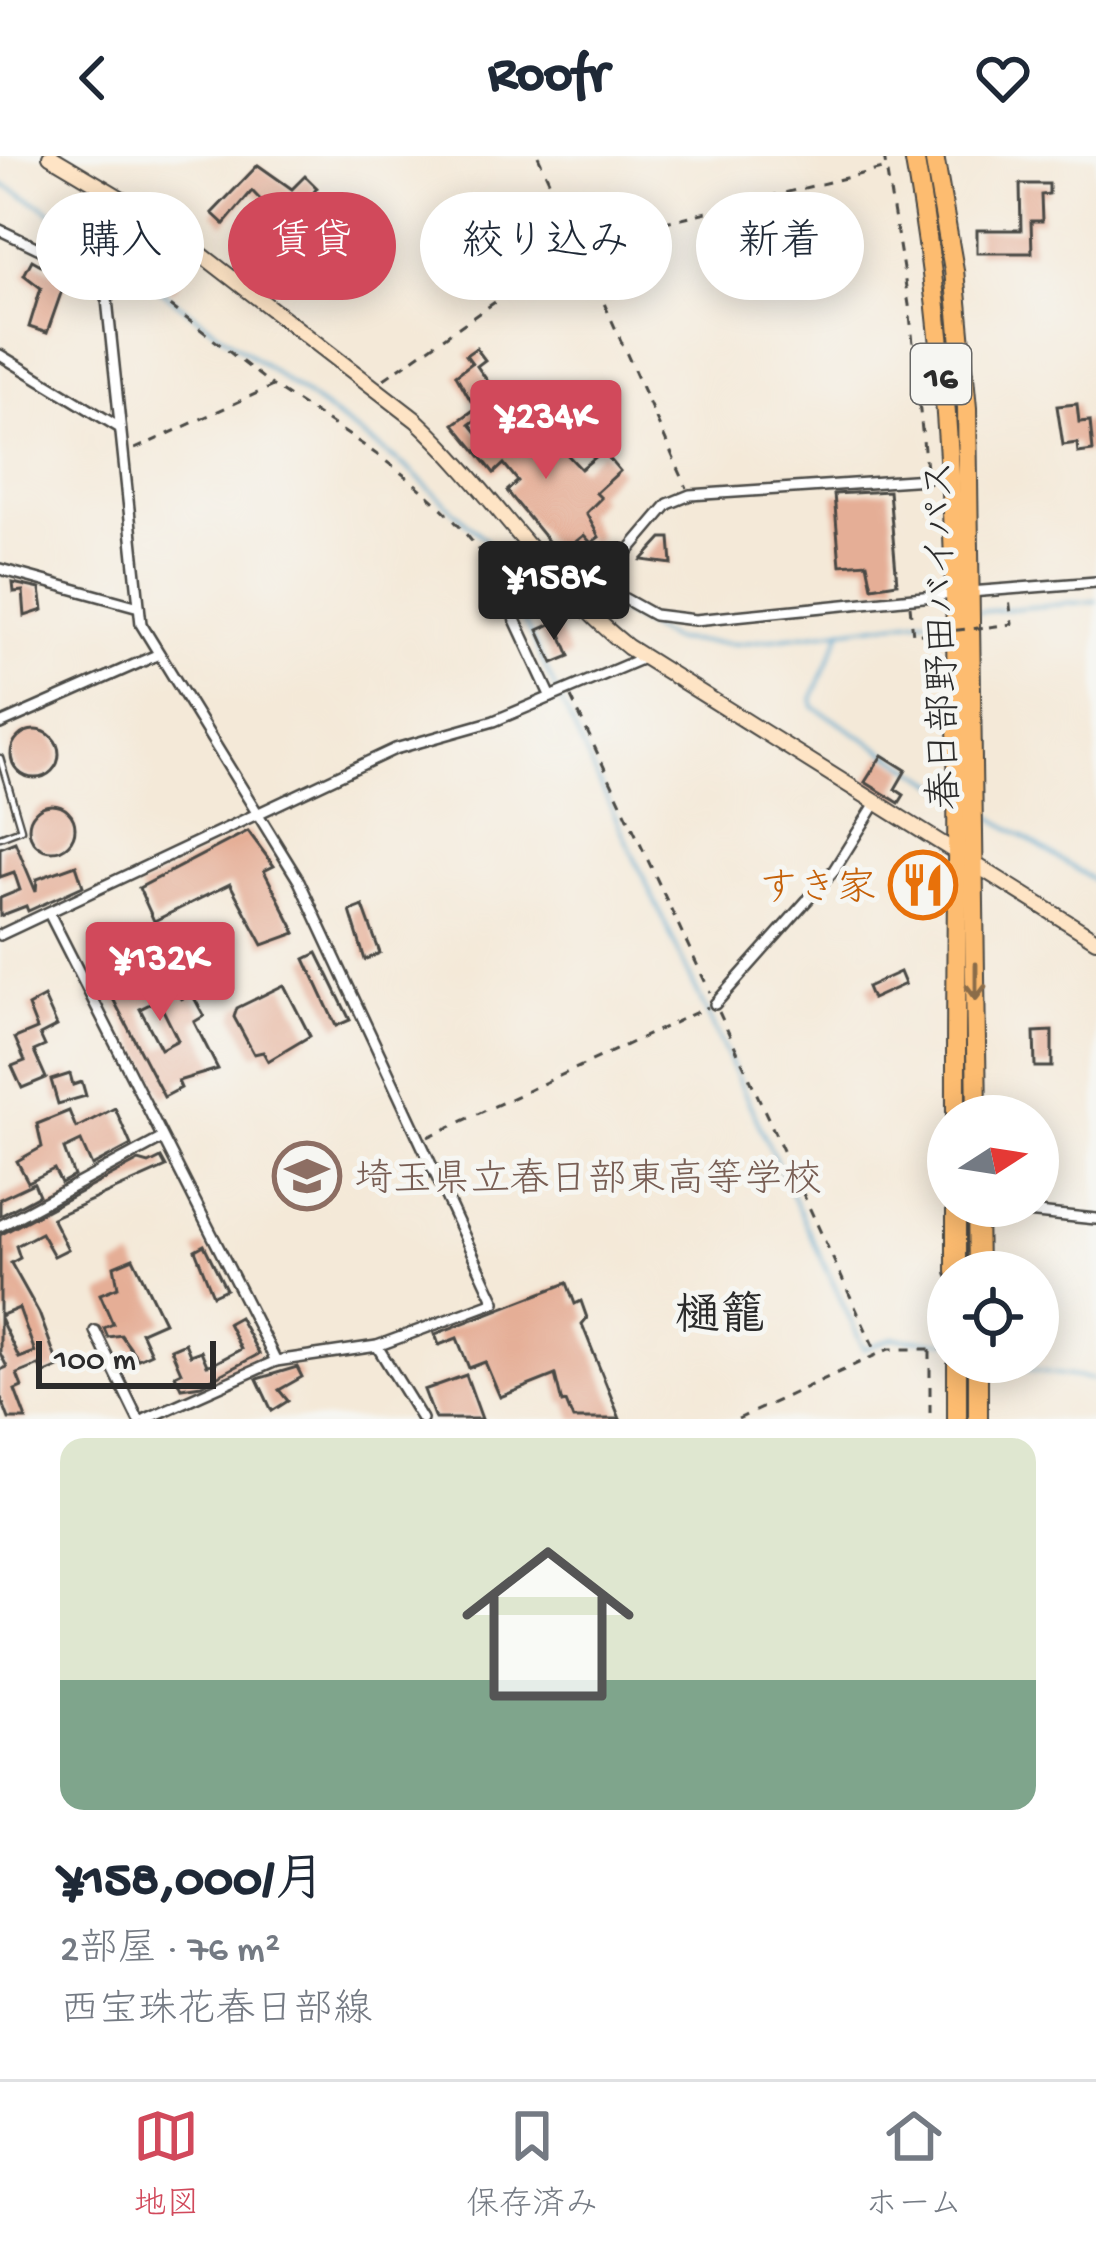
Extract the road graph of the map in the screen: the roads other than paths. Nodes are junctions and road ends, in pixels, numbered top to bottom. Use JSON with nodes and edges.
{"nodes":[{"id":1,"x":50,"y":156,"type":"edge"},
{"id":2,"x":914,"y":156,"type":"edge"},
{"id":3,"x":934,"y":156,"type":"edge"},
{"id":4,"x":0,"y":230,"type":"edge"},
{"id":5,"x":0,"y":356,"type":"edge"},
{"id":6,"x":120,"y":428,"type":"junction"},
{"id":7,"x":927,"y":479,"type":"road end"},
{"id":8,"x":0,"y":569,"type":"edge"},
{"id":9,"x":558,"y":575,"type":"junction"},
{"id":10,"x":1096,"y":582,"type":"edge"},
{"id":11,"x":600,"y":584,"type":"junction"},
{"id":12,"x":973,"y":592,"type":"junction"},
{"id":13,"x":951,"y":594,"type":"junction"},
{"id":14,"x":139,"y":607,"type":"junction"},
{"id":15,"x":160,"y":653,"type":"junction"},
{"id":16,"x":644,"y":658,"type":"junction"},
{"id":17,"x":550,"y":697,"type":"junction"},
{"id":18,"x":0,"y":724,"type":"edge"},
{"id":19,"x":0,"y":758,"type":"edge"},
{"id":20,"x":876,"y":803,"type":"junction"},
{"id":21,"x":260,"y":816,"type":"junction"},
{"id":22,"x":0,"y":837,"type":"edge"},
{"id":23,"x":955,"y":852,"type":"junction"},
{"id":24,"x":976,"y":865,"type":"junction"},
{"id":25,"x":50,"y":915,"type":"junction"},
{"id":26,"x":0,"y":935,"type":"edge"},
{"id":27,"x":1096,"y":940,"type":"edge"},
{"id":28,"x":715,"y":1004,"type":"road end"},
{"id":29,"x":956,"y":1095,"type":"edge"},
{"id":30,"x":977,"y":1095,"type":"edge"},
{"id":31,"x":161,"y":1139,"type":"junction"},
{"id":32,"x":1059,"y":1216,"type":"edge"},
{"id":33,"x":1096,"y":1220,"type":"edge"},
{"id":34,"x":0,"y":1226,"type":"edge"},
{"id":35,"x":95,"y":1331,"type":"dead end"},
{"id":36,"x":377,"y":1346,"type":"junction"},
{"id":37,"x":276,"y":1361,"type":"junction"},
{"id":38,"x":957,"y":1383,"type":"edge"},
{"id":39,"x":978,"y":1383,"type":"edge"},
{"id":40,"x":142,"y":1419,"type":"edge"},
{"id":41,"x":422,"y":1419,"type":"edge"},
{"id":42,"x":957,"y":1419,"type":"edge"},
{"id":43,"x":978,"y":1419,"type":"edge"}],
"edges":[{"from":1,"to":9,"type":"main road"},
{"from":2,"to":13,"type":"highway","name":"春日部野田バイパス","number":"16"},
{"from":3,"to":12,"type":"highway","name":"春日部野田バイパス","number":"16"},
{"from":4,"to":6,"type":"street"},
{"from":5,"to":6,"type":"street"},
{"from":6,"to":14,"type":"street"},
{"from":7,"to":11,"type":"street"},
{"from":8,"to":14,"type":"street"},
{"from":9,"to":11,"type":"street"},
{"from":9,"to":16,"type":"main road"},
{"from":9,"to":17,"type":"street"},
{"from":10,"to":12,"type":"street"},
{"from":11,"to":13,"type":"street"},
{"from":12,"to":13,"type":"street"},
{"from":12,"to":24,"type":"highway","name":"春日部野田バイパス","number":"16"},
{"from":13,"to":23,"type":"highway","name":"春日部野田バイパス","number":"16"},
{"from":14,"to":15,"type":"street"},
{"from":15,"to":18,"type":"street"},
{"from":15,"to":21,"type":"street"},
{"from":16,"to":17,"type":"street"},
{"from":16,"to":20,"type":"main road"},
{"from":17,"to":21,"type":"street"},
{"from":19,"to":22,"type":"lane"},
{"from":20,"to":23,"type":"main road"},
{"from":20,"to":28,"type":"street"},
{"from":21,"to":25,"type":"street"},
{"from":21,"to":36,"type":"street"},
{"from":23,"to":24,"type":"main road"},
{"from":23,"to":29,"type":"highway","name":"春日部野田バイパス","number":"16"},
{"from":24,"to":27,"type":"main road"},
{"from":24,"to":30,"type":"highway","name":"春日部野田バイパス","number":"16","one_way":true},
{"from":25,"to":26,"type":"street"},
{"from":25,"to":31,"type":"street"},
{"from":31,"to":34,"type":"street"},
{"from":31,"to":37,"type":"street"},
{"from":32,"to":33,"type":"street"},
{"from":35,"to":40,"type":"street"},
{"from":36,"to":37,"type":"street"},
{"from":36,"to":41,"type":"street"},
{"from":37,"to":40,"type":"street"},
{"from":38,"to":42,"type":"highway"},
{"from":39,"to":43,"type":"highway"}]}
